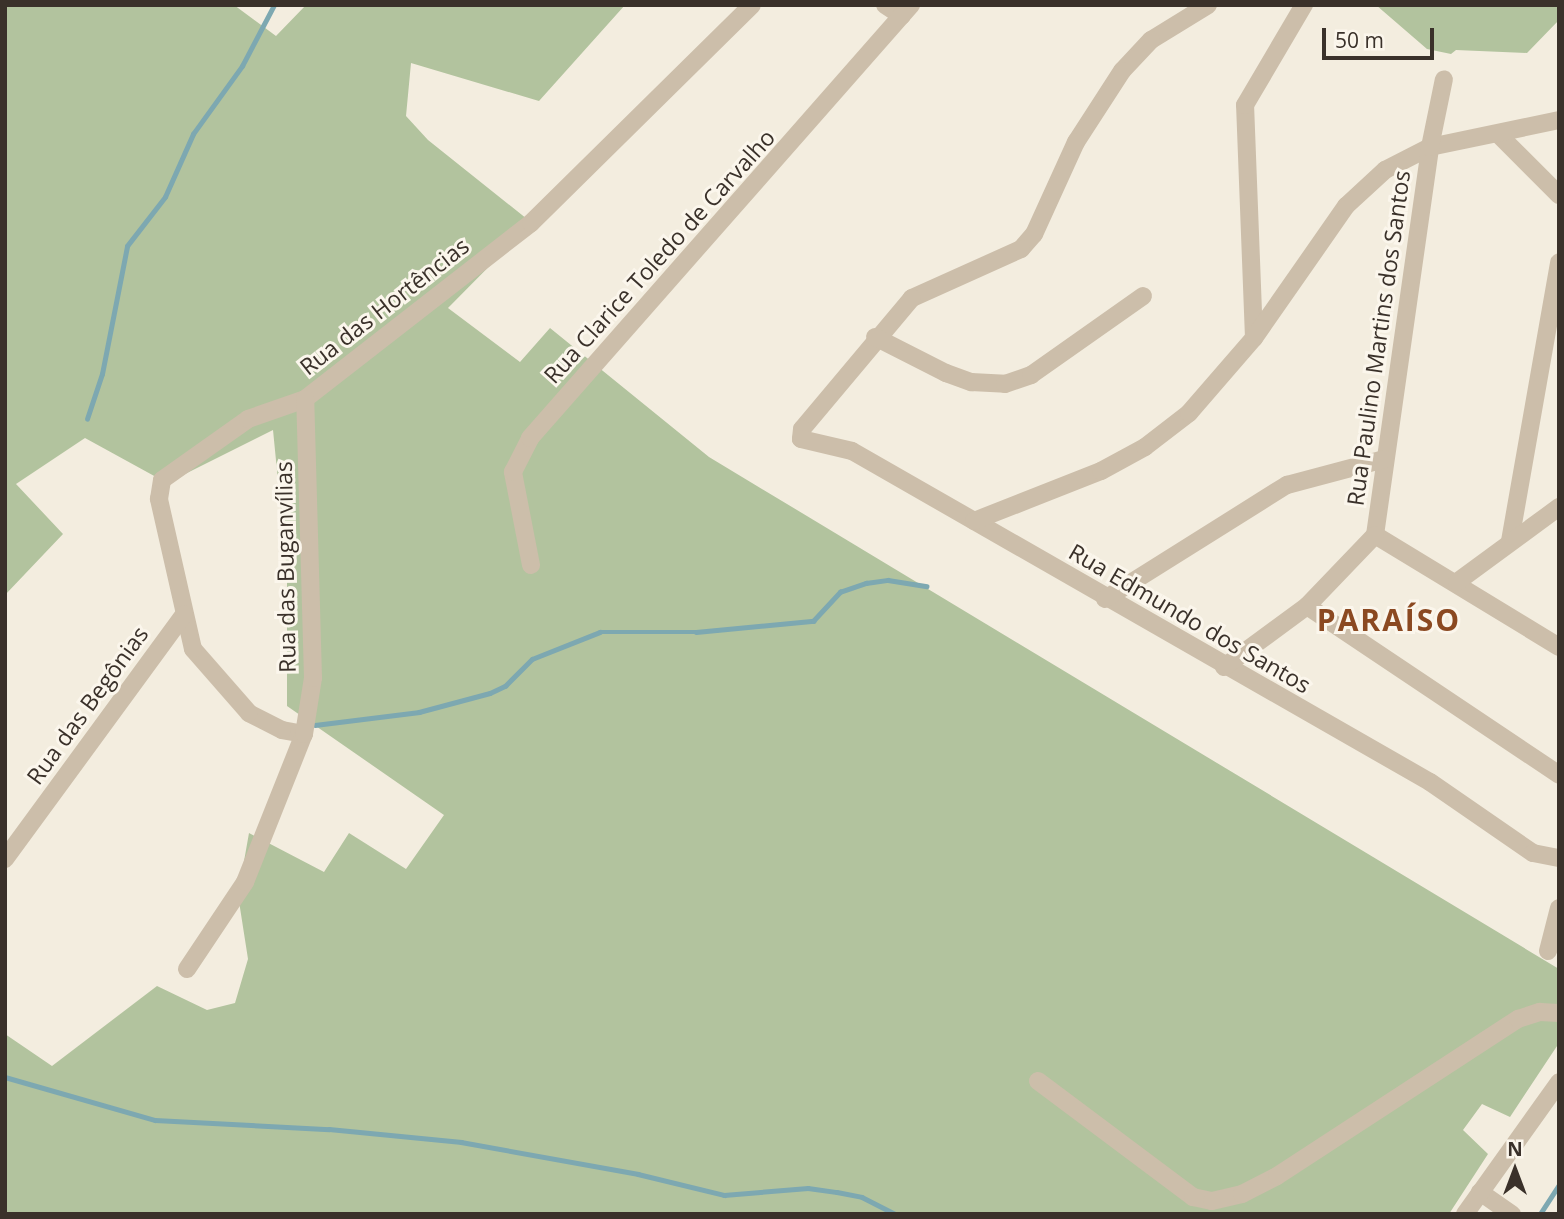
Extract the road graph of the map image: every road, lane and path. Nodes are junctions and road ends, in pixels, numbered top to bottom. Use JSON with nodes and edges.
{"nodes":[{"id":1,"x":752,"y":5,"type":"edge"},
{"id":2,"x":886,"y":5,"type":"edge"},
{"id":3,"x":1208,"y":5,"type":"edge"},
{"id":4,"x":1304,"y":5,"type":"edge"},
{"id":5,"x":907,"y":10,"type":"edge"},
{"id":6,"x":1444,"y":79,"type":"dead end"},
{"id":7,"x":1559,"y":120,"type":"edge"},
{"id":8,"x":1499,"y":135,"type":"junction"},
{"id":9,"x":1430,"y":147,"type":"junction"},
{"id":10,"x":1559,"y":195,"type":"edge"},
{"id":11,"x":1559,"y":262,"type":"edge"},
{"id":12,"x":1143,"y":296,"type":"dead end"},
{"id":13,"x":875,"y":337,"type":"junction"},
{"id":14,"x":1254,"y":338,"type":"junction"},
{"id":15,"x":305,"y":399,"type":"junction"},
{"id":16,"x":1385,"y":459,"type":"junction"},
{"id":17,"x":1559,"y":507,"type":"edge"},
{"id":18,"x":974,"y":521,"type":"junction"},
{"id":19,"x":1375,"y":535,"type":"junction"},
{"id":20,"x":1510,"y":541,"type":"junction"},
{"id":21,"x":531,"y":565,"type":"dead end"},
{"id":22,"x":1457,"y":582,"type":"junction"},
{"id":23,"x":1105,"y":599,"type":"junction"},
{"id":24,"x":1307,"y":606,"type":"junction"},
{"id":25,"x":184,"y":614,"type":"junction"},
{"id":26,"x":1559,"y":647,"type":"edge"},
{"id":27,"x":1224,"y":667,"type":"junction"},
{"id":28,"x":304,"y":734,"type":"junction"},
{"id":29,"x":1559,"y":775,"type":"edge"},
{"id":30,"x":1559,"y":858,"type":"edge"},
{"id":31,"x":5,"y":859,"type":"edge"},
{"id":32,"x":1559,"y":908,"type":"edge"},
{"id":33,"x":1548,"y":951,"type":"dead end"},
{"id":34,"x":187,"y":969,"type":"dead end"},
{"id":35,"x":1559,"y":1013,"type":"edge"},
{"id":36,"x":1038,"y":1081,"type":"dead end"},
{"id":37,"x":1559,"y":1083,"type":"edge"},
{"id":38,"x":1480,"y":1192,"type":"junction"},
{"id":39,"x":1465,"y":1214,"type":"edge"},
{"id":40,"x":1512,"y":1214,"type":"edge"}],
"edges":[{"from":1,"to":15,"type":"street","name":"Rua das Hortências"},
{"from":2,"to":5,"type":"street"},
{"from":3,"to":13,"type":"street"},
{"from":4,"to":14,"type":"street"},
{"from":5,"to":21,"type":"street","name":"Rua Clarice Toledo de Carvalho"},
{"from":6,"to":9,"type":"street","name":"Rua Paulino Martins dos Santos"},
{"from":7,"to":8,"type":"street"},
{"from":8,"to":9,"type":"street"},
{"from":8,"to":10,"type":"street"},
{"from":9,"to":14,"type":"street"},
{"from":9,"to":16,"type":"street","name":"Rua Paulino Martins dos Santos"},
{"from":11,"to":20,"type":"street"},
{"from":12,"to":13,"type":"street"},
{"from":13,"to":18,"type":"street","name":"Rua Edmundo dos Santos"},
{"from":14,"to":18,"type":"street"},
{"from":15,"to":25,"type":"street","name":"Rua das Hortências"},
{"from":15,"to":28,"type":"street","name":"Rua das Buganvílias"},
{"from":16,"to":19,"type":"street","name":"Rua Paulino Martins dos Santos"},
{"from":16,"to":23,"type":"street"},
{"from":17,"to":20,"type":"street"},
{"from":18,"to":23,"type":"street","name":"Rua Edmundo dos Santos"},
{"from":19,"to":22,"type":"street"},
{"from":19,"to":24,"type":"street"},
{"from":20,"to":22,"type":"street"},
{"from":22,"to":26,"type":"street"},
{"from":23,"to":27,"type":"street","name":"Rua Edmundo dos Santos"},
{"from":24,"to":27,"type":"street"},
{"from":24,"to":29,"type":"street"},
{"from":25,"to":28,"type":"street","name":"Rua das Hortências"},
{"from":25,"to":31,"type":"street","name":"Rua das Begônias"},
{"from":27,"to":30,"type":"street","name":"Rua Edmundo dos Santos"},
{"from":28,"to":34,"type":"street","name":"Rua das Buganvílias"},
{"from":32,"to":33,"type":"street"},
{"from":35,"to":36,"type":"street"},
{"from":37,"to":38,"type":"street"},
{"from":38,"to":39,"type":"street"},
{"from":38,"to":40,"type":"street"}]}
